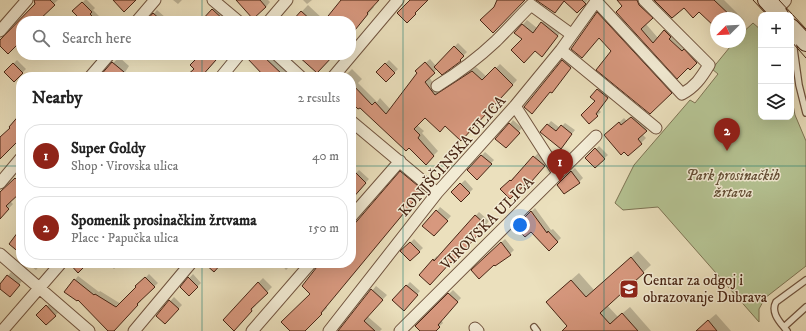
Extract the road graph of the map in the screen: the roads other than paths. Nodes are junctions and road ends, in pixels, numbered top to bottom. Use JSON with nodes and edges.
{"nodes":[{"id":1,"x":27,"y":0,"type":"edge"},
{"id":2,"x":155,"y":0,"type":"edge"},
{"id":3,"x":213,"y":0,"type":"edge"},
{"id":4,"x":287,"y":0,"type":"edge"},
{"id":5,"x":398,"y":0,"type":"edge"},
{"id":6,"x":596,"y":0,"type":"edge"},
{"id":7,"x":644,"y":0,"type":"edge"},
{"id":8,"x":142,"y":16,"type":"edge"},
{"id":9,"x":232,"y":16,"type":"edge"},
{"id":10,"x":273,"y":16,"type":"edge"},
{"id":11,"x":794,"y":30,"type":"edge"},
{"id":12,"x":0,"y":31,"type":"edge"},
{"id":13,"x":571,"y":34,"type":"junction"},
{"id":14,"x":806,"y":43,"type":"edge"},
{"id":15,"x":794,"y":46,"type":"edge"},
{"id":16,"x":356,"y":49,"type":"edge"},
{"id":17,"x":561,"y":50,"type":"junction"},
{"id":18,"x":105,"y":60,"type":"edge"},
{"id":19,"x":236,"y":60,"type":"edge"},
{"id":20,"x":282,"y":60,"type":"edge"},
{"id":21,"x":347,"y":60,"type":"edge"},
{"id":22,"x":94,"y":72,"type":"edge"},
{"id":23,"x":225,"y":72,"type":"edge"},
{"id":24,"x":296,"y":72,"type":"edge"},
{"id":25,"x":336,"y":72,"type":"edge"},
{"id":26,"x":437,"y":86,"type":"dead end"},
{"id":27,"x":515,"y":106,"type":"junction"},
{"id":28,"x":806,"y":113,"type":"edge"},
{"id":29,"x":356,"y":125,"type":"edge"},
{"id":30,"x":656,"y":128,"type":"dead end"},
{"id":31,"x":596,"y":136,"type":"dead end"},
{"id":32,"x":400,"y":161,"type":"junction"},
{"id":33,"x":16,"y":164,"type":"edge"},
{"id":34,"x":558,"y":173,"type":"junction"},
{"id":35,"x":0,"y":183,"type":"edge"},
{"id":36,"x":437,"y":193,"type":"junction"},
{"id":37,"x":356,"y":211,"type":"edge"},
{"id":38,"x":0,"y":254,"type":"edge"},
{"id":39,"x":16,"y":267,"type":"edge"},
{"id":40,"x":17,"y":268,"type":"edge"},
{"id":41,"x":57,"y":268,"type":"edge"},
{"id":42,"x":187,"y":268,"type":"edge"},
{"id":43,"x":307,"y":268,"type":"edge"},
{"id":44,"x":806,"y":280,"type":"edge"},
{"id":45,"x":40,"y":287,"type":"junction"},
{"id":46,"x":806,"y":307,"type":"edge"},
{"id":47,"x":786,"y":329,"type":"edge"},
{"id":48,"x":2,"y":331,"type":"edge"},
{"id":49,"x":89,"y":331,"type":"edge"},
{"id":50,"x":134,"y":331,"type":"edge"},
{"id":51,"x":252,"y":331,"type":"edge"},
{"id":52,"x":329,"y":331,"type":"edge"},
{"id":53,"x":400,"y":331,"type":"edge"}],
"edges":[{"from":1,"to":12,"type":"street"},
{"from":2,"to":8,"type":"street"},
{"from":3,"to":9,"type":"street"},
{"from":4,"to":10,"type":"street"},
{"from":5,"to":16,"type":"street"},
{"from":6,"to":7,"type":"street"},
{"from":6,"to":13,"type":"street","name":"KONJŠČINSKA ULICA"},
{"from":11,"to":14,"type":"main road"},
{"from":13,"to":17,"type":"street","name":"KONJŠČINSKA ULICA"},
{"from":13,"to":26,"type":"street"},
{"from":15,"to":28,"type":"lane"},
{"from":17,"to":27,"type":"street","name":"KONJŠČINSKA ULICA"},
{"from":17,"to":30,"type":"street"},
{"from":18,"to":22,"type":"street"},
{"from":19,"to":23,"type":"street"},
{"from":20,"to":24,"type":"street"},
{"from":21,"to":25,"type":"street"},
{"from":27,"to":34,"type":"street"},
{"from":27,"to":36,"type":"street","name":"KONJŠČINSKA ULICA"},
{"from":29,"to":32,"type":"street"},
{"from":31,"to":34,"type":"street","name":"VIROVSKA ULICA"},
{"from":32,"to":36,"type":"street"},
{"from":32,"to":37,"type":"street"},
{"from":33,"to":35,"type":"street"},
{"from":34,"to":53,"type":"street","name":"VIROVSKA ULICA"},
{"from":36,"to":52,"type":"street","name":"KONJŠČINSKA ULICA"},
{"from":38,"to":39,"type":"street"},
{"from":40,"to":45,"type":"street"},
{"from":41,"to":45,"type":"street"},
{"from":42,"to":50,"type":"street"},
{"from":43,"to":51,"type":"street"},
{"from":44,"to":47,"type":"lane"},
{"from":45,"to":48,"type":"street"},
{"from":45,"to":49,"type":"street"},
{"from":46,"to":47,"type":"lane"}]}
